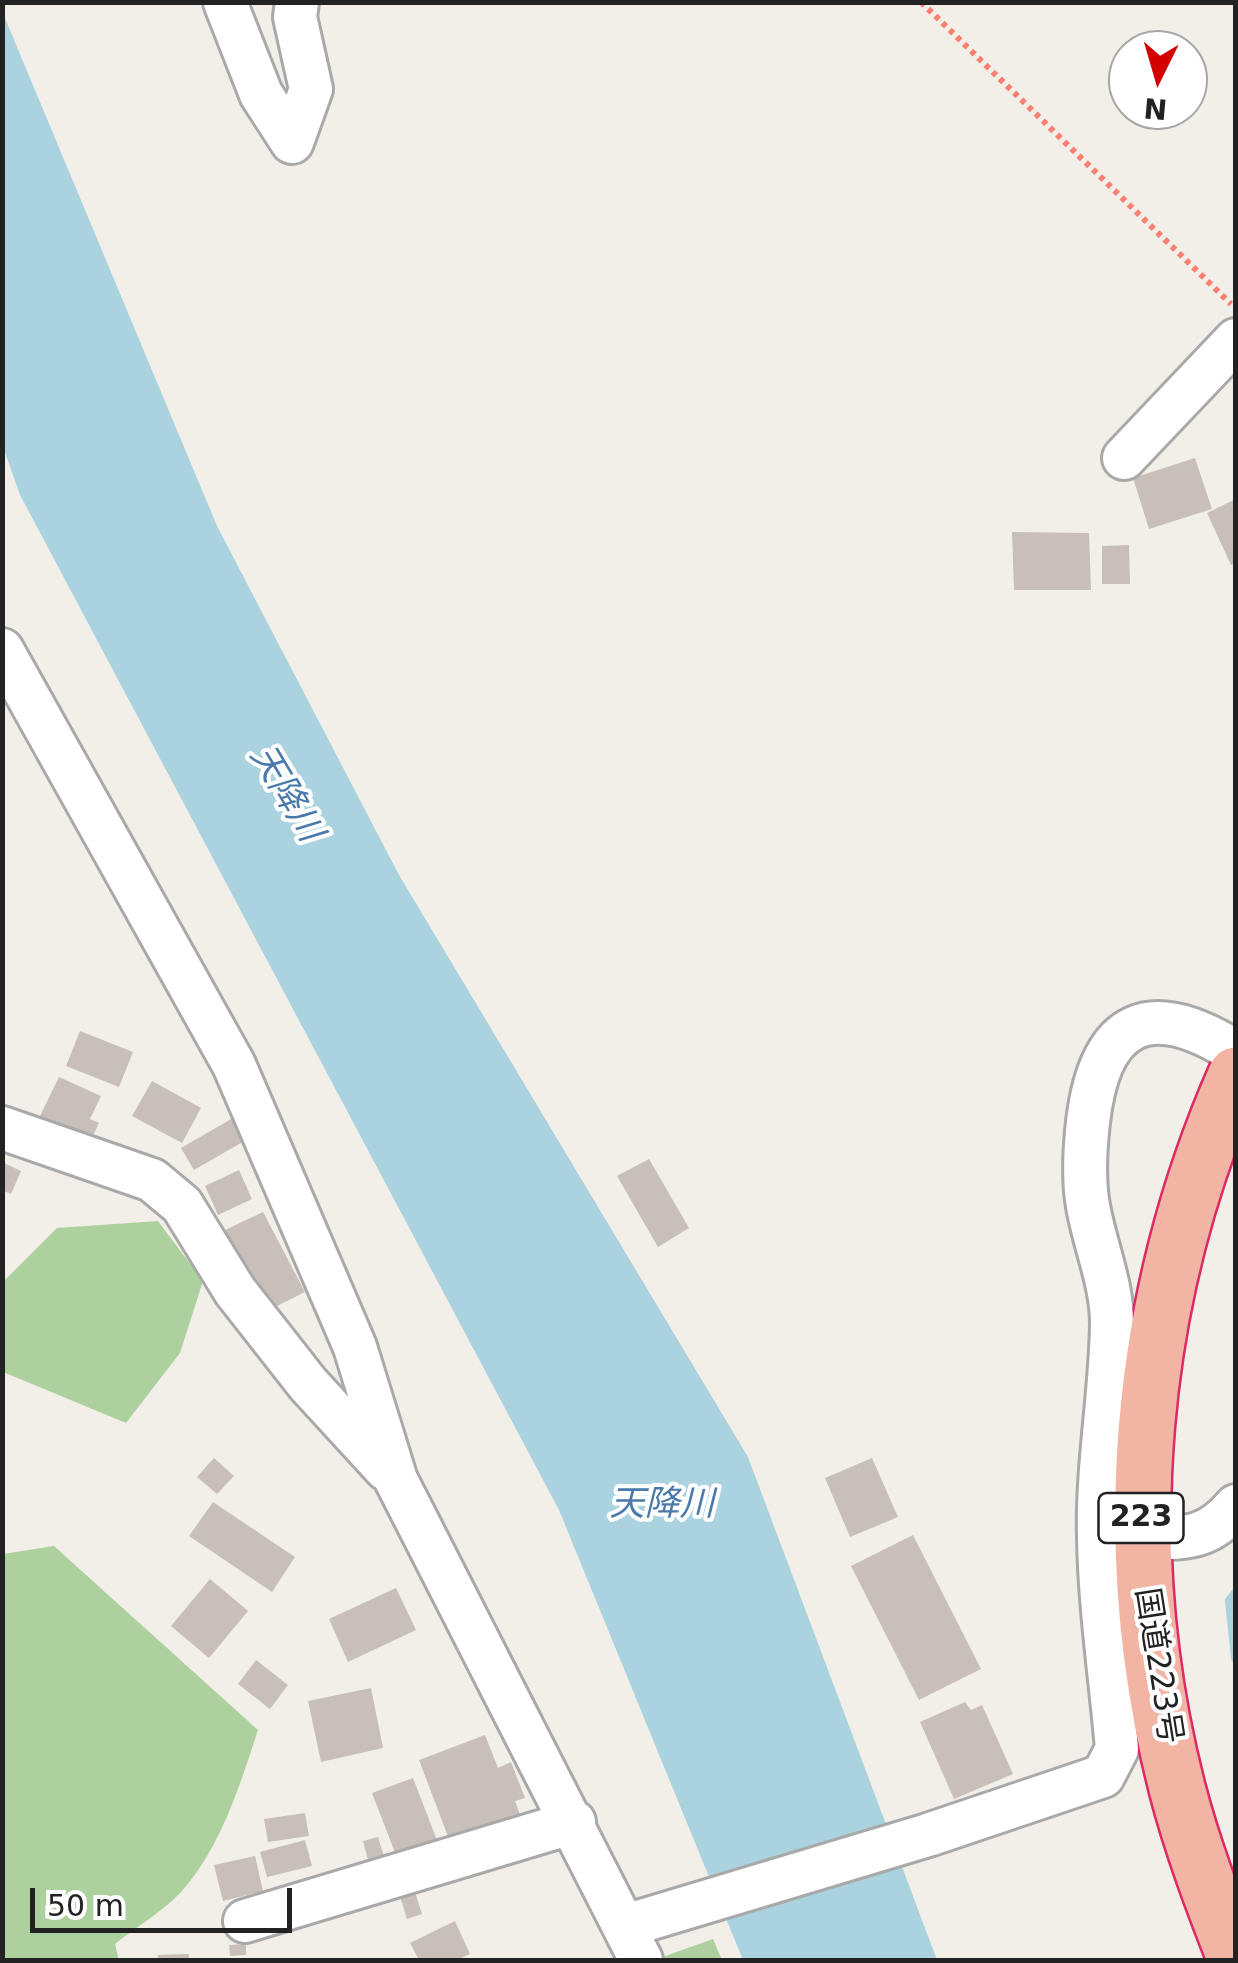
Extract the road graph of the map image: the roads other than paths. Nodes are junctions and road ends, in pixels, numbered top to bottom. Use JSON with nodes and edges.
{"nodes":[{"id":1,"x":225,"y":2,"type":"edge"},
{"id":2,"x":297,"y":2,"type":"edge"},
{"id":3,"x":1236,"y":340,"type":"edge"},
{"id":4,"x":1124,"y":458,"type":"dead end"},
{"id":5,"x":2,"y":650,"type":"edge"},
{"id":6,"x":1236,"y":1052,"type":"edge"},
{"id":7,"x":1236,"y":1076,"type":"edge"},
{"id":8,"x":2,"y":1128,"type":"edge"},
{"id":9,"x":396,"y":1480,"type":"junction"},
{"id":10,"x":1236,"y":1506,"type":"edge"},
{"id":11,"x":1140,"y":1538,"type":"junction"},
{"id":12,"x":574,"y":1822,"type":"junction"},
{"id":13,"x":245,"y":1920,"type":"dead end"},
{"id":14,"x":642,"y":1933,"type":"edge"},
{"id":15,"x":1236,"y":1960,"type":"edge"}],
"edges":[{"from":1,"to":2,"type":"street"},
{"from":3,"to":4,"type":"street"},
{"from":5,"to":9,"type":"street"},
{"from":6,"to":14,"type":"street"},
{"from":7,"to":11,"type":"highway","name":"国道223号","number":"223"},
{"from":8,"to":9,"type":"street"},
{"from":9,"to":12,"type":"street"},
{"from":10,"to":11,"type":"street"},
{"from":11,"to":15,"type":"highway","name":"国道223号","number":"223"},
{"from":12,"to":13,"type":"street"},
{"from":12,"to":14,"type":"street"}]}
